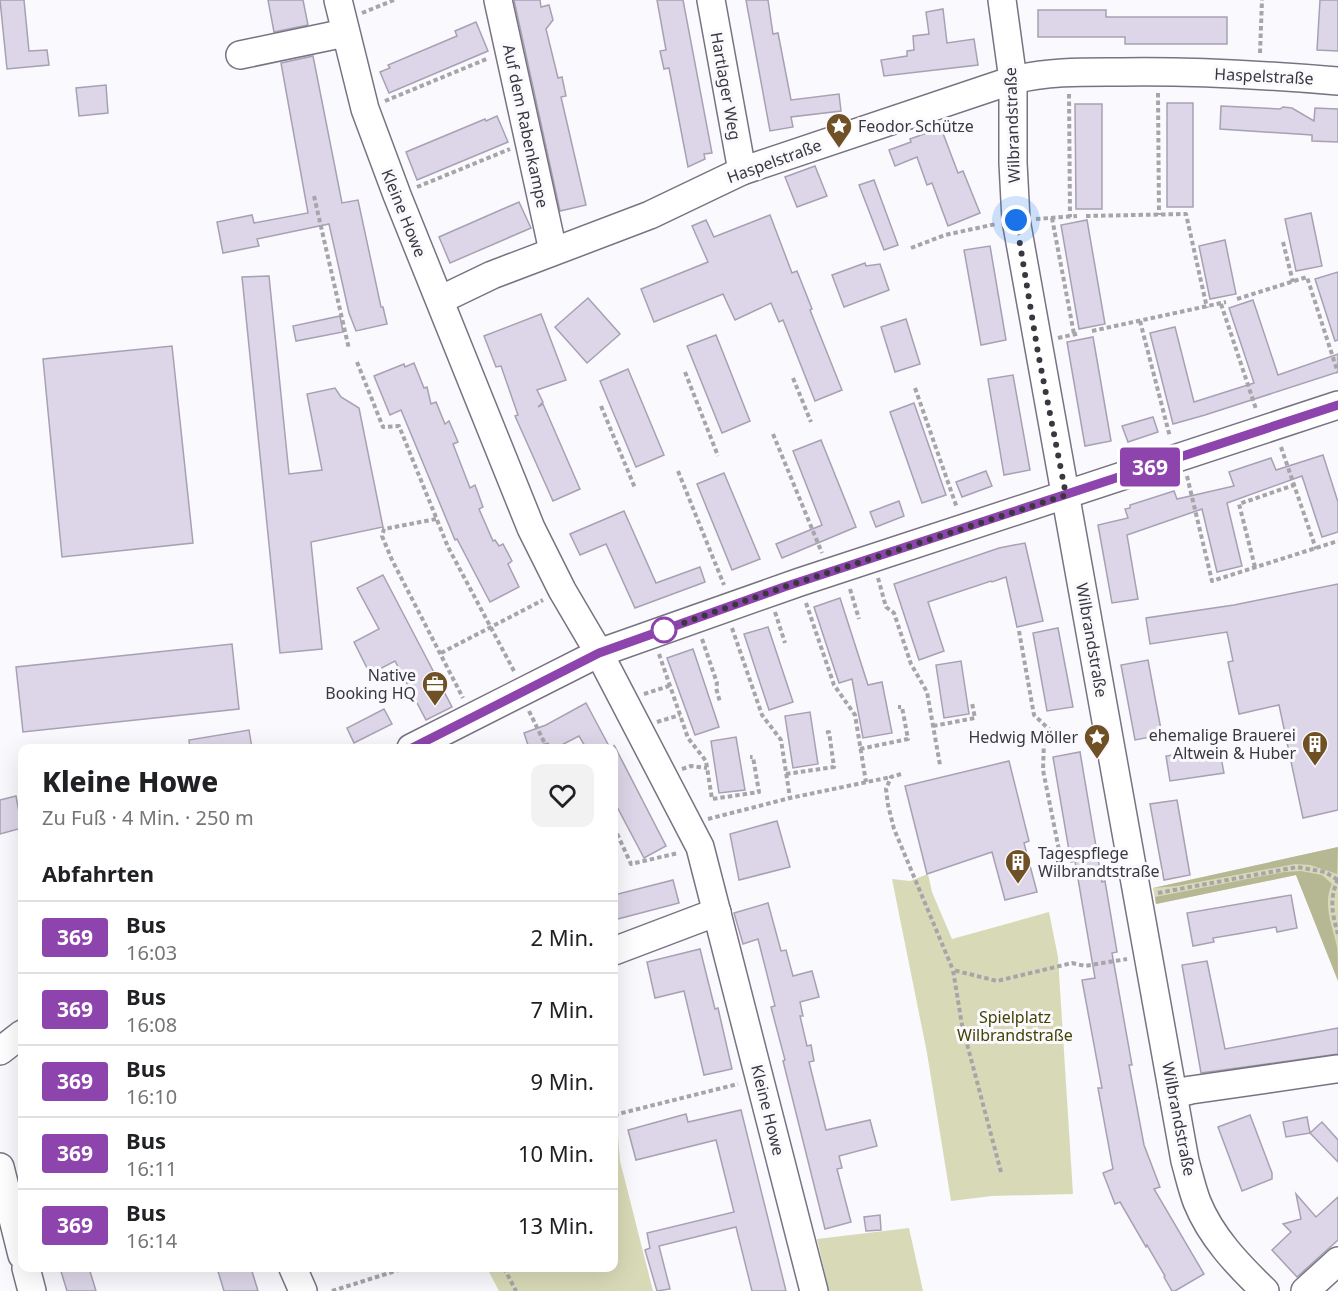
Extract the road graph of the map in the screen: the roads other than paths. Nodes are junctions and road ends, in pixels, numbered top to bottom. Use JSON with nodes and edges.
{"nodes":[{"id":1,"x":498,"y":0,"type":"edge"},
{"id":2,"x":711,"y":0,"type":"edge"},
{"id":3,"x":1002,"y":0,"type":"edge"},
{"id":4,"x":342,"y":18,"type":"edge"},
{"id":5,"x":240,"y":55,"type":"dead end"},
{"id":6,"x":1013,"y":80,"type":"junction"},
{"id":7,"x":1338,"y":81,"type":"edge"},
{"id":8,"x":742,"y":171,"type":"junction"},
{"id":9,"x":553,"y":251,"type":"junction"},
{"id":10,"x":440,"y":300,"type":"junction"},
{"id":11,"x":1338,"y":405,"type":"edge"},
{"id":12,"x":1066,"y":495,"type":"junction"},
{"id":13,"x":599,"y":653,"type":"junction"},
{"id":14,"x":419,"y":744,"type":"edge"},
{"id":15,"x":717,"y":912,"type":"junction"},
{"id":16,"x":618,"y":949,"type":"edge"},
{"id":17,"x":18,"y":1037,"type":"edge"},
{"id":18,"x":0,"y":1051,"type":"edge"},
{"id":19,"x":1336,"y":1069,"type":"dead end"},
{"id":20,"x":1173,"y":1094,"type":"junction"},
{"id":21,"x":0,"y":1167,"type":"edge"},
{"id":22,"x":18,"y":1239,"type":"edge"},
{"id":23,"x":1338,"y":1261,"type":"edge"},
{"id":24,"x":27,"y":1272,"type":"edge"},
{"id":25,"x":295,"y":1272,"type":"edge"},
{"id":26,"x":32,"y":1291,"type":"edge"},
{"id":27,"x":303,"y":1291,"type":"edge"},
{"id":28,"x":814,"y":1291,"type":"edge"},
{"id":29,"x":1265,"y":1291,"type":"edge"},
{"id":30,"x":1305,"y":1291,"type":"edge"}],
"edges":[{"from":1,"to":9,"type":"street","name":"Auf dem Rabenkampe"},
{"from":2,"to":8,"type":"street","name":"Hartlager Weg"},
{"from":3,"to":6,"type":"street","name":"Wilbrandstraße"},
{"from":4,"to":5,"type":"street"},
{"from":4,"to":10,"type":"street","name":"Kleine Howe"},
{"from":6,"to":7,"type":"street","name":"Haspelstraße"},
{"from":6,"to":8,"type":"street","name":"Haspelstraße"},
{"from":6,"to":12,"type":"street","name":"Wilbrandstraße"},
{"from":8,"to":9,"type":"street","name":"Haspelstraße"},
{"from":9,"to":10,"type":"street","name":"Haspelstraße"},
{"from":10,"to":13,"type":"street","name":"Kleine Howe"},
{"from":11,"to":12,"type":"street"},
{"from":12,"to":13,"type":"street"},
{"from":12,"to":20,"type":"street","name":"Wilbrandstraße"},
{"from":13,"to":14,"type":"street"},
{"from":13,"to":15,"type":"street","name":"Kleine Howe"},
{"from":15,"to":16,"type":"street"},
{"from":15,"to":28,"type":"street","name":"Kleine Howe"},
{"from":17,"to":18,"type":"street"},
{"from":19,"to":20,"type":"street"},
{"from":20,"to":29,"type":"street","name":"Wilbrandstraße"},
{"from":21,"to":22,"type":"street"},
{"from":23,"to":30,"type":"street"},
{"from":24,"to":26,"type":"street"},
{"from":25,"to":27,"type":"street"}]}
